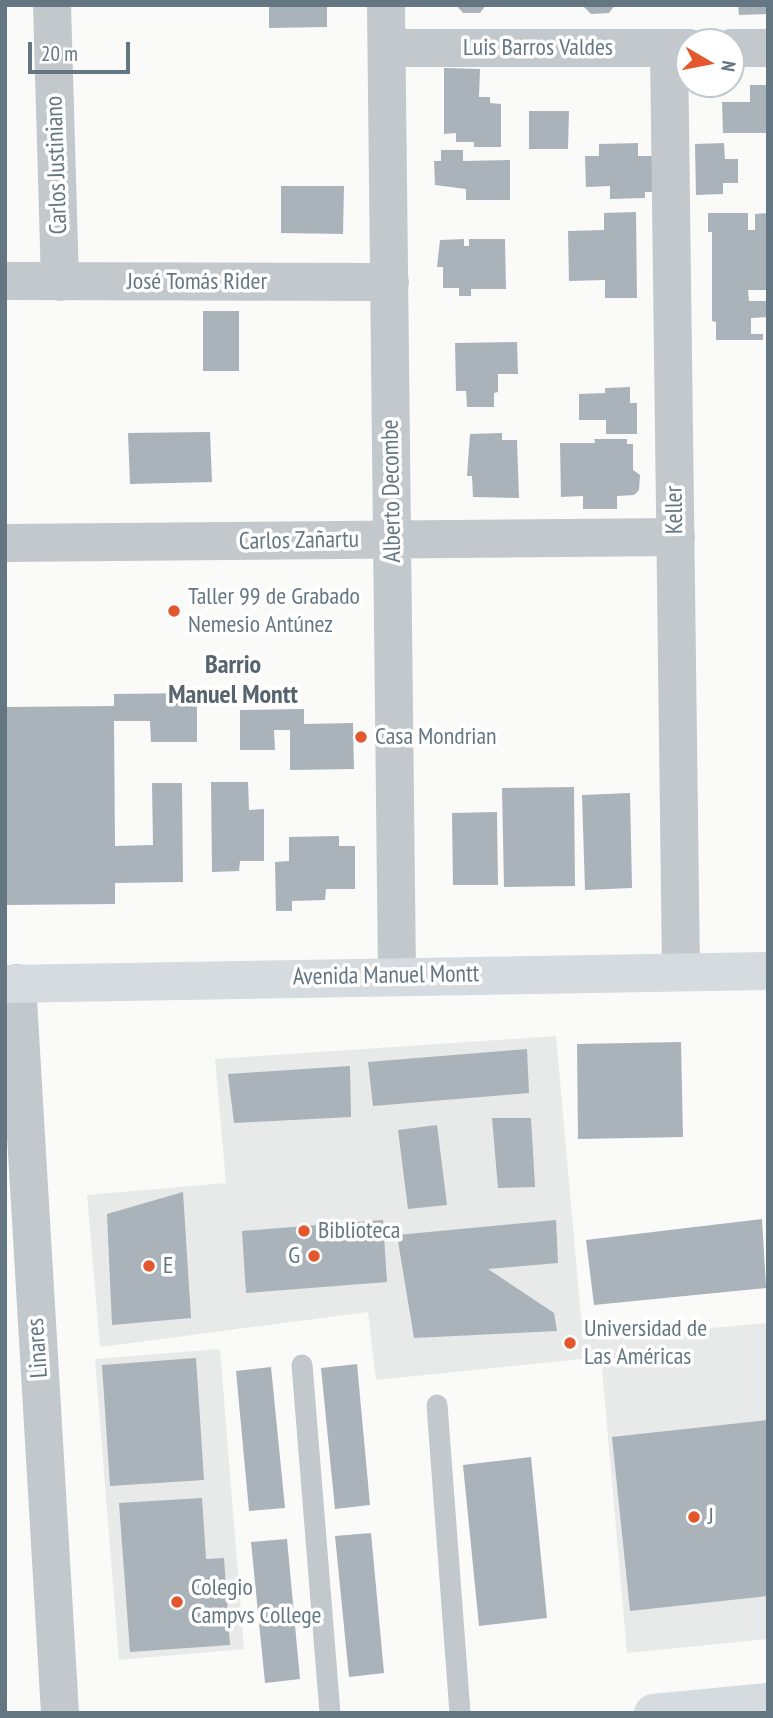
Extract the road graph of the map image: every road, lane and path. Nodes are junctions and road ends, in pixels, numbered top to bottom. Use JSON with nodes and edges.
{"nodes":[{"id":1,"x":52,"y":5,"type":"edge"},
{"id":2,"x":386,"y":5,"type":"edge"},
{"id":3,"x":387,"y":48,"type":"junction"},
{"id":4,"x":675,"y":48,"type":"edge"},
{"id":5,"x":745,"y":48,"type":"edge"},
{"id":6,"x":768,"y":48,"type":"edge"},
{"id":7,"x":679,"y":98,"type":"edge"},
{"id":8,"x":5,"y":281,"type":"edge"},
{"id":9,"x":60,"y":282,"type":"junction"},
{"id":10,"x":390,"y":282,"type":"junction"},
{"id":11,"x":676,"y":537,"type":"junction"},
{"id":12,"x":392,"y":540,"type":"junction"},
{"id":13,"x":5,"y":543,"type":"edge"},
{"id":14,"x":681,"y":971,"type":"junction"},
{"id":15,"x":768,"y":971,"type":"edge"},
{"id":16,"x":397,"y":976,"type":"junction"},
{"id":17,"x":11,"y":983,"type":"edge"},
{"id":18,"x":302,"y":1365,"type":"dead end"},
{"id":19,"x":438,"y":1405,"type":"dead end"},
{"id":20,"x":768,"y":1702,"type":"edge"},
{"id":21,"x":60,"y":1713,"type":"edge"},
{"id":22,"x":330,"y":1713,"type":"edge"},
{"id":23,"x":460,"y":1713,"type":"edge"},
{"id":24,"x":653,"y":1713,"type":"edge"}],
"edges":[{"from":1,"to":9,"type":"street","name":"Carlos Justiniano"},
{"from":2,"to":3,"type":"street","name":"Alberto Decombe"},
{"from":3,"to":4,"type":"street","name":"Luis Barros Valdes"},
{"from":3,"to":10,"type":"street","name":"Alberto Decombe"},
{"from":5,"to":6,"type":"street"},
{"from":7,"to":11,"type":"street","name":"Keller"},
{"from":8,"to":9,"type":"street","name":"José Tomás Rider"},
{"from":9,"to":10,"type":"street","name":"José Tomás Rider"},
{"from":10,"to":12,"type":"street","name":"Alberto Decombe"},
{"from":11,"to":12,"type":"street","name":"Carlos Zañartu"},
{"from":11,"to":14,"type":"street","name":"Keller"},
{"from":12,"to":13,"type":"street","name":"Carlos Zañartu"},
{"from":12,"to":16,"type":"street","name":"Alberto Decombe"},
{"from":14,"to":15,"type":"main road","name":"Avenida Manuel Montt"},
{"from":14,"to":16,"type":"main road","name":"Avenida Manuel Montt"},
{"from":16,"to":17,"type":"main road","name":"Avenida Manuel Montt"},
{"from":17,"to":21,"type":"street","name":"Linares"},
{"from":18,"to":22,"type":"lane"},
{"from":19,"to":23,"type":"lane"},
{"from":20,"to":24,"type":"main road"}]}
